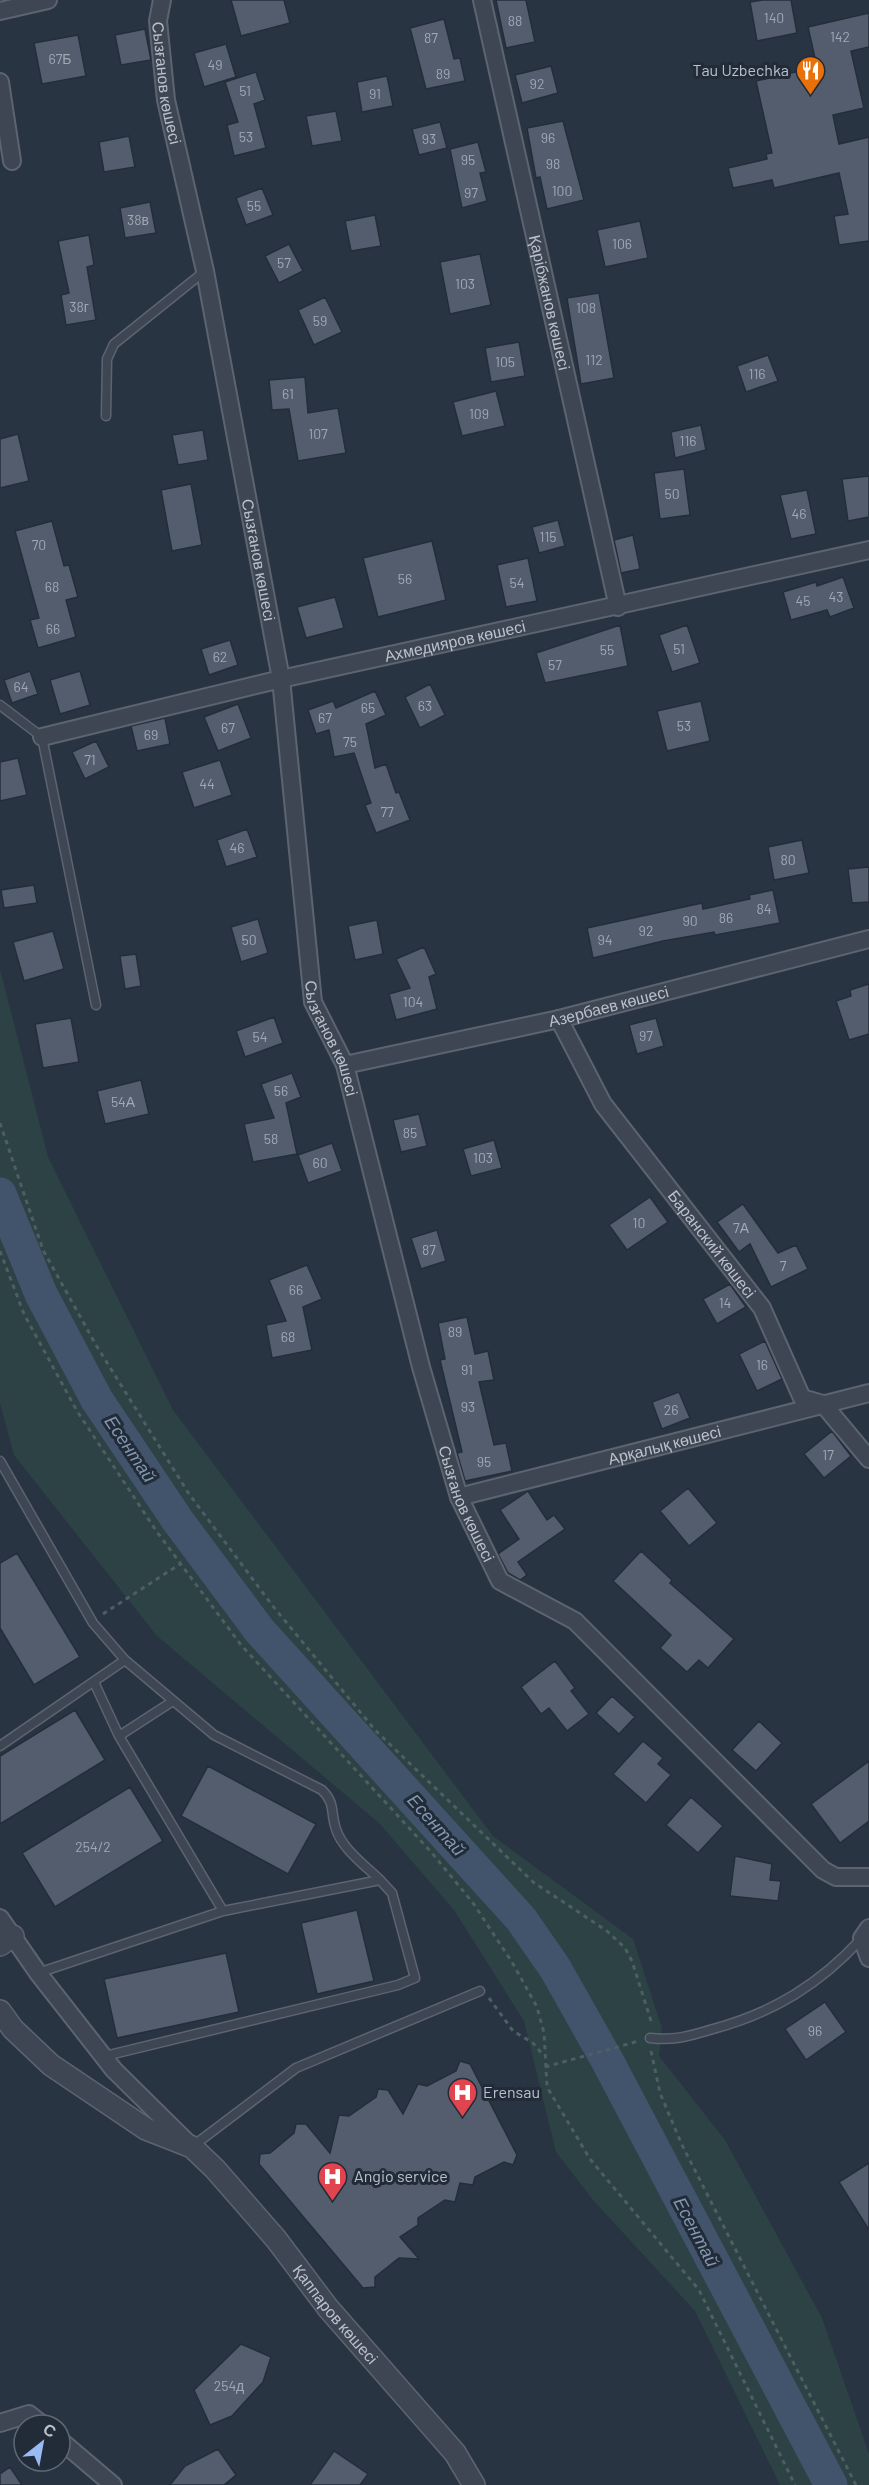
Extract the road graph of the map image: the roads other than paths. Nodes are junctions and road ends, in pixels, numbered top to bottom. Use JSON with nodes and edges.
{"nodes":[{"id":1,"x":48,"y":0,"type":"edge"},
{"id":2,"x":162,"y":0,"type":"edge"},
{"id":3,"x":482,"y":0,"type":"edge"},
{"id":4,"x":0,"y":11,"type":"edge"},
{"id":5,"x":0,"y":82,"type":"edge"},
{"id":6,"x":12,"y":161,"type":"dead end"},
{"id":7,"x":205,"y":271,"type":"junction"},
{"id":8,"x":106,"y":416,"type":"dead end"},
{"id":9,"x":869,"y":550,"type":"edge"},
{"id":10,"x":618,"y":607,"type":"junction"},
{"id":11,"x":281,"y":679,"type":"junction"},
{"id":12,"x":0,"y":705,"type":"edge"},
{"id":13,"x":42,"y":737,"type":"junction"},
{"id":14,"x":869,"y":939,"type":"edge"},
{"id":15,"x":96,"y":1005,"type":"dead end"},
{"id":16,"x":558,"y":1019,"type":"junction"},
{"id":17,"x":345,"y":1065,"type":"junction"},
{"id":18,"x":869,"y":1393,"type":"edge"},
{"id":19,"x":823,"y":1404,"type":"junction"},
{"id":20,"x":869,"y":1459,"type":"edge"},
{"id":21,"x":0,"y":1461,"type":"edge"},
{"id":22,"x":459,"y":1497,"type":"junction"},
{"id":23,"x":126,"y":1660,"type":"junction"},
{"id":24,"x":94,"y":1682,"type":"junction"},
{"id":25,"x":173,"y":1701,"type":"junction"},
{"id":26,"x":119,"y":1736,"type":"junction"},
{"id":27,"x":0,"y":1746,"type":"edge"},
{"id":28,"x":869,"y":1877,"type":"edge"},
{"id":29,"x":380,"y":1881,"type":"junction"},
{"id":30,"x":224,"y":1911,"type":"junction"},
{"id":31,"x":0,"y":1918,"type":"edge"},
{"id":32,"x":865,"y":1933,"type":"edge"},
{"id":33,"x":6,"y":1940,"type":"edge"},
{"id":34,"x":869,"y":1958,"type":"edge"},
{"id":35,"x":38,"y":1973,"type":"junction"},
{"id":36,"x":480,"y":1991,"type":"road end"},
{"id":37,"x":0,"y":2011,"type":"edge"},
{"id":38,"x":650,"y":2038,"type":"road end"},
{"id":39,"x":105,"y":2056,"type":"junction"},
{"id":40,"x":192,"y":2147,"type":"junction"},
{"id":41,"x":72,"y":2450,"type":"edge"},
{"id":42,"x":113,"y":2485,"type":"edge"},
{"id":43,"x":474,"y":2485,"type":"edge"}],
"edges":[{"from":1,"to":4,"type":"street"},
{"from":2,"to":7,"type":"street","name":"Сызғанов көшесі"},
{"from":3,"to":10,"type":"street","name":"Қарібжанов көшесі"},
{"from":5,"to":6,"type":"street"},
{"from":7,"to":8,"type":"lane"},
{"from":7,"to":11,"type":"street","name":"Сызғанов көшесі"},
{"from":9,"to":10,"type":"street","name":"Ахмедияров көшесі"},
{"from":10,"to":11,"type":"street","name":"Ахмедияров көшесі"},
{"from":11,"to":13,"type":"street","name":"Ахмедияров көшесі"},
{"from":11,"to":17,"type":"street","name":"Сызғанов көшесі"},
{"from":12,"to":13,"type":"lane"},
{"from":13,"to":15,"type":"lane"},
{"from":14,"to":16,"type":"street","name":"Азербаев көшесі"},
{"from":16,"to":17,"type":"street","name":"Азербаев көшесі"},
{"from":16,"to":19,"type":"street","name":"Баранский көшесі"},
{"from":17,"to":22,"type":"street","name":"Сызғанов көшесі"},
{"from":18,"to":19,"type":"street","name":"Арқалық көшесі"},
{"from":19,"to":20,"type":"street","name":"Баранский көшесі"},
{"from":19,"to":22,"type":"street","name":"Арқалық көшесі"},
{"from":21,"to":23,"type":"lane"},
{"from":22,"to":28,"type":"street","name":"Сызғанов көшесі"},
{"from":23,"to":24,"type":"lane"},
{"from":23,"to":25,"type":"lane"},
{"from":24,"to":26,"type":"lane"},
{"from":24,"to":27,"type":"lane"},
{"from":25,"to":26,"type":"lane"},
{"from":25,"to":29,"type":"lane"},
{"from":26,"to":30,"type":"lane"},
{"from":29,"to":30,"type":"lane"},
{"from":29,"to":39,"type":"lane"},
{"from":30,"to":35,"type":"lane"},
{"from":31,"to":33,"type":"street","name":"Қаппаров көшесі"},
{"from":32,"to":34,"type":"street"},
{"from":32,"to":38,"type":"lane"},
{"from":33,"to":35,"type":"street","name":"Қаппаров көшесі"},
{"from":35,"to":39,"type":"street","name":"Қаппаров көшесі"},
{"from":36,"to":40,"type":"lane"},
{"from":37,"to":40,"type":"street","name":"Қаппаров көшесі"},
{"from":39,"to":40,"type":"street","name":"Қаппаров көшесі"},
{"from":40,"to":43,"type":"street","name":"Қаппаров көшесі"},
{"from":41,"to":42,"type":"street"}]}
